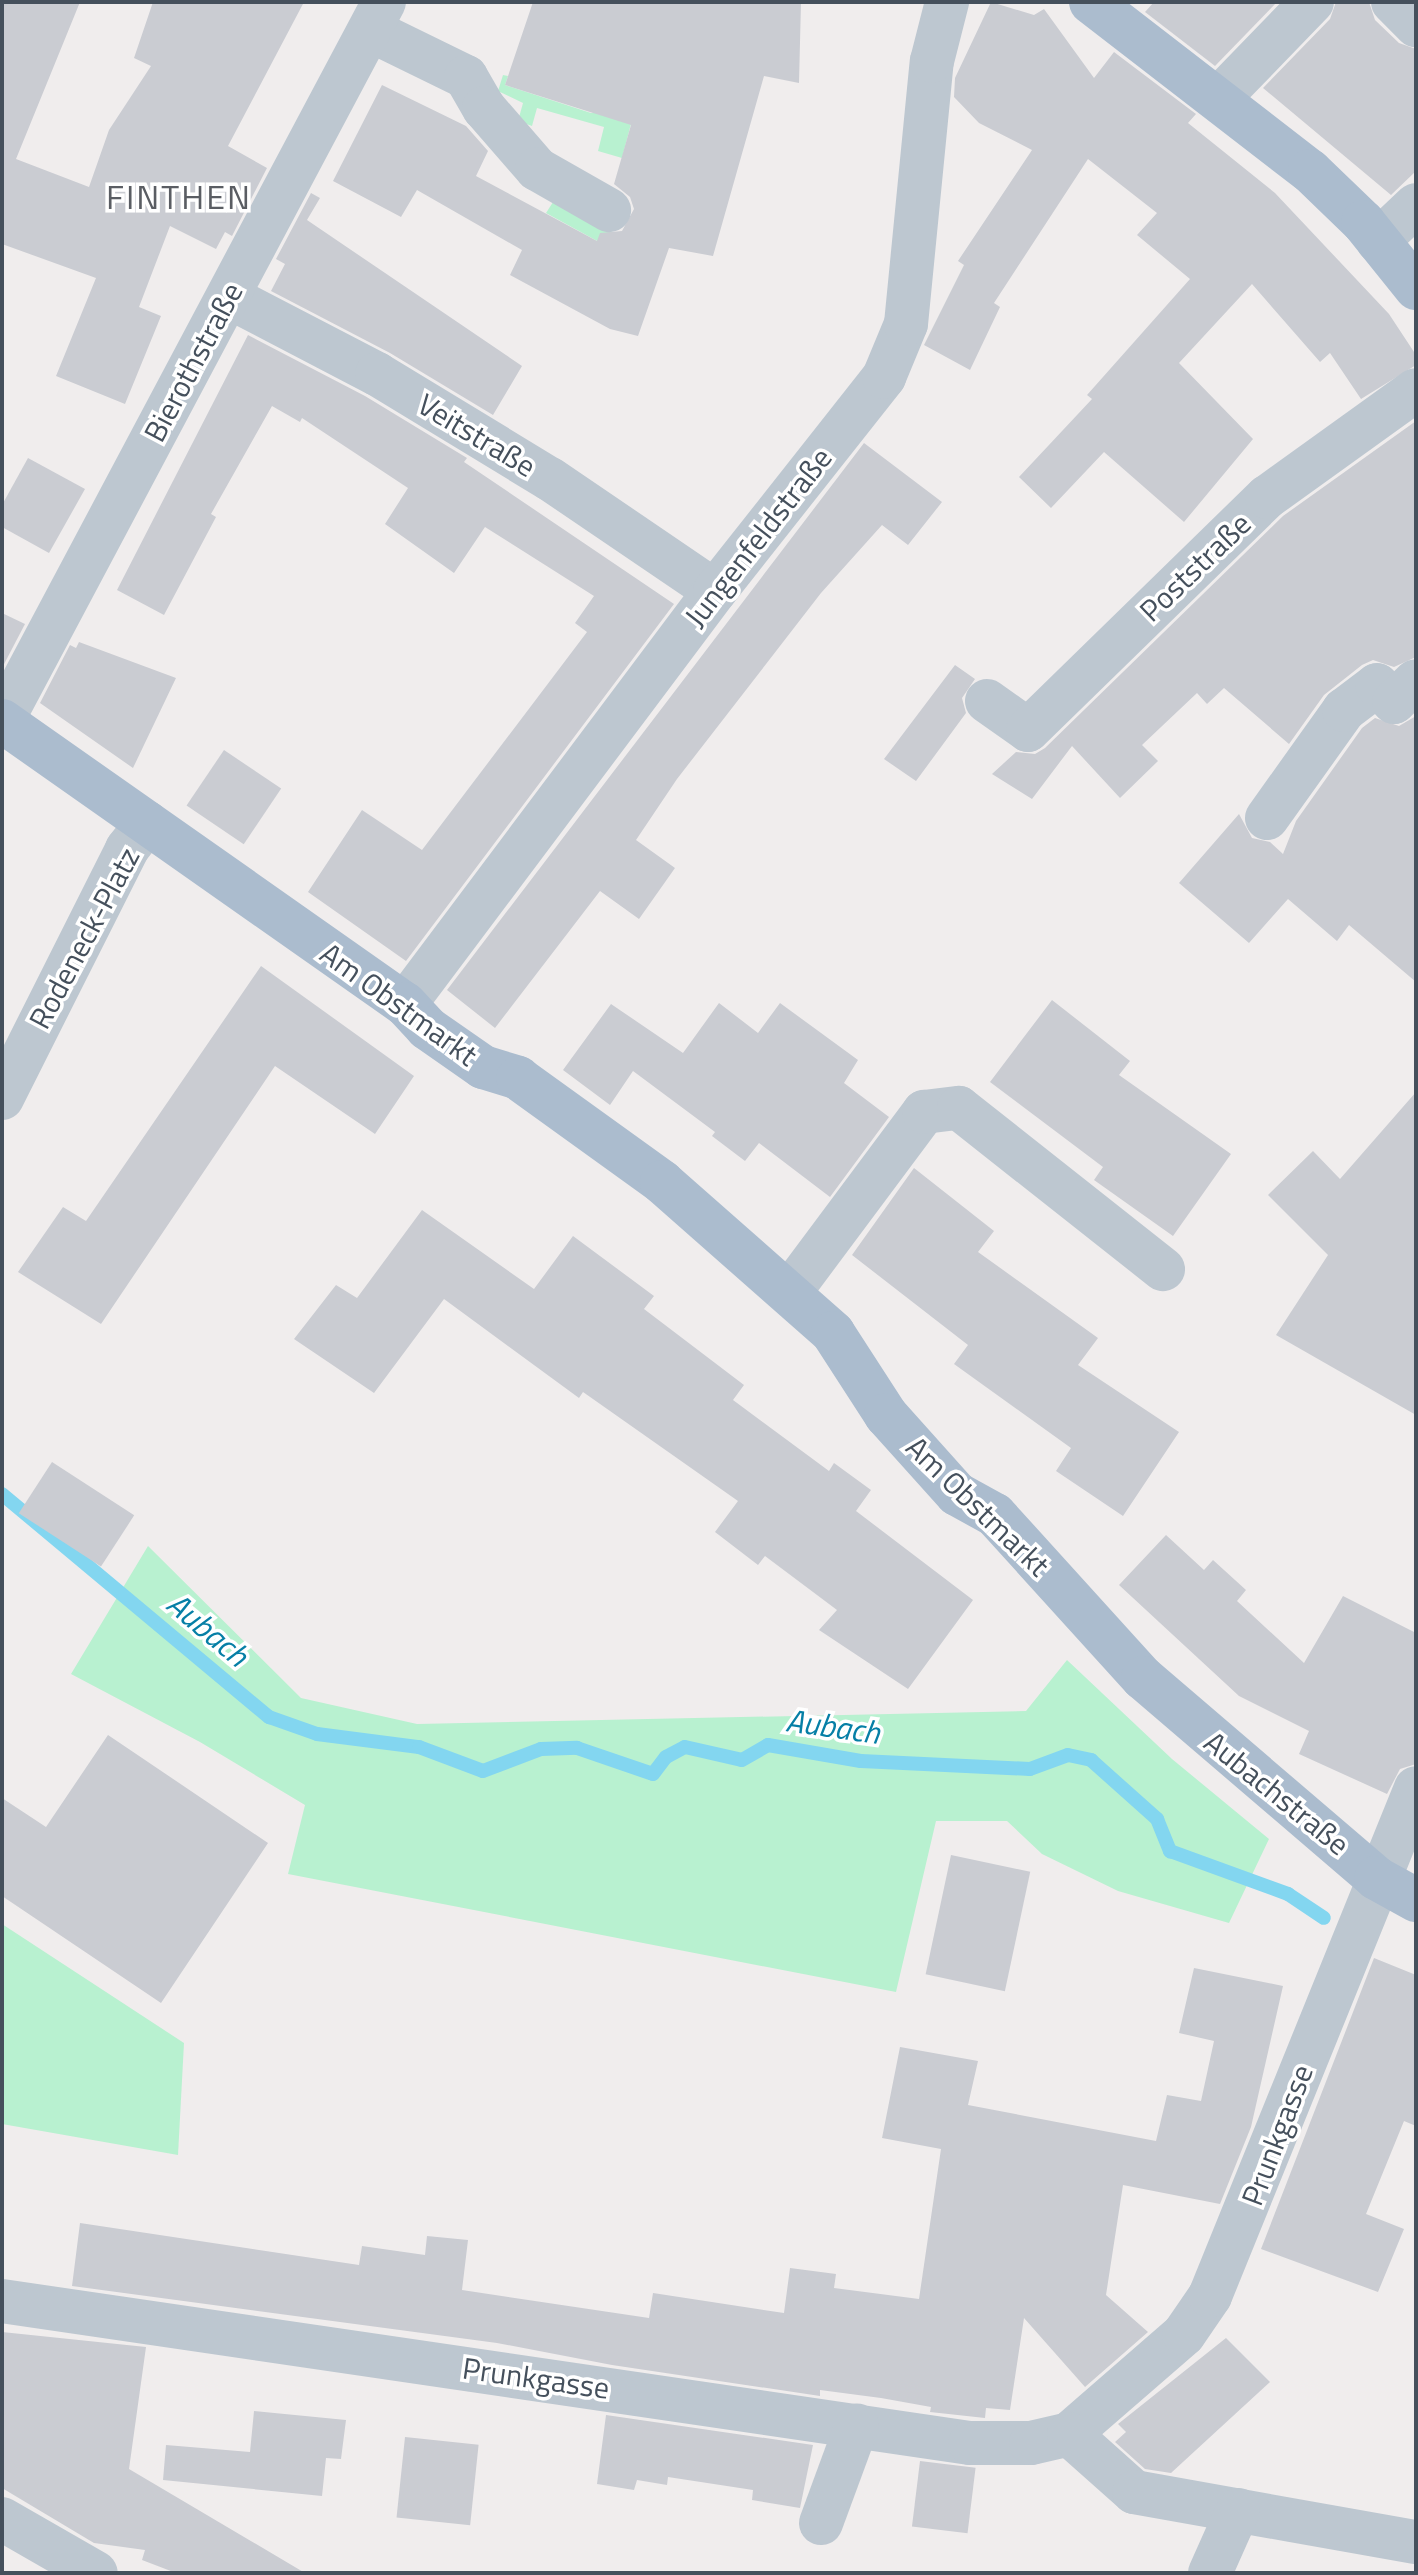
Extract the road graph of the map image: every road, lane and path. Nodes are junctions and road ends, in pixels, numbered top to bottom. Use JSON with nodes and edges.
{"nodes":[{"id":1,"x":947,"y":2,"type":"edge"},
{"id":2,"x":1091,"y":2,"type":"edge"},
{"id":3,"x":1312,"y":2,"type":"edge"},
{"id":4,"x":1393,"y":2,"type":"edge"},
{"id":5,"x":377,"y":16,"type":"edge"},
{"id":6,"x":1416,"y":25,"type":"edge"},
{"id":7,"x":1218,"y":99,"type":"junction"},
{"id":8,"x":1416,"y":205,"type":"edge"},
{"id":9,"x":609,"y":210,"type":"dead end"},
{"id":10,"x":1378,"y":241,"type":"junction"},
{"id":11,"x":1416,"y":288,"type":"edge"},
{"id":12,"x":229,"y":297,"type":"junction"},
{"id":13,"x":1416,"y":390,"type":"edge"},
{"id":14,"x":715,"y":591,"type":"junction"},
{"id":15,"x":1416,"y":681,"type":"edge"},
{"id":16,"x":987,"y":701,"type":"dead end"},
{"id":17,"x":2,"y":721,"type":"edge"},
{"id":18,"x":1267,"y":818,"type":"dead end"},
{"id":19,"x":147,"y":823,"type":"junction"},
{"id":20,"x":405,"y":1004,"type":"junction"},
{"id":21,"x":2,"y":1098,"type":"edge"},
{"id":22,"x":1163,"y":1269,"type":"dead end"},
{"id":23,"x":789,"y":1293,"type":"junction"},
{"id":24,"x":1143,"y":1678,"type":"joint"},
{"id":25,"x":1416,"y":1788,"type":"edge"},
{"id":26,"x":1376,"y":1878,"type":"junction"},
{"id":27,"x":1416,"y":1900,"type":"edge"},
{"id":28,"x":2,"y":2301,"type":"edge"},
{"id":29,"x":857,"y":2425,"type":"junction"},
{"id":30,"x":1069,"y":2434,"type":"junction"},
{"id":31,"x":1238,"y":2510,"type":"junction"},
{"id":32,"x":2,"y":2519,"type":"edge"},
{"id":33,"x":821,"y":2523,"type":"dead end"},
{"id":34,"x":1416,"y":2542,"type":"edge"},
{"id":35,"x":96,"y":2573,"type":"edge"},
{"id":36,"x":1210,"y":2573,"type":"edge"}],
"edges":[{"from":1,"to":14,"type":"street","name":"Jungenfeldstraße"},
{"from":2,"to":7,"type":"main road"},
{"from":3,"to":7,"type":"street"},
{"from":4,"to":6,"type":"street"},
{"from":5,"to":9,"type":"street"},
{"from":5,"to":12,"type":"street","name":"Bierothstraße"},
{"from":7,"to":10,"type":"main road"},
{"from":8,"to":10,"type":"street"},
{"from":10,"to":11,"type":"main road"},
{"from":12,"to":14,"type":"street","name":"Veitstraße"},
{"from":12,"to":17,"type":"street","name":"Bierothstraße"},
{"from":13,"to":16,"type":"street","name":"Poststraße"},
{"from":14,"to":20,"type":"street","name":"Jungenfeldstraße"},
{"from":15,"to":18,"type":"street"},
{"from":17,"to":19,"type":"main road","name":"Am Obstmarkt"},
{"from":19,"to":20,"type":"main road","name":"Am Obstmarkt"},
{"from":19,"to":21,"type":"street","name":"Rodeneck-Platz"},
{"from":20,"to":23,"type":"main road","name":"Am Obstmarkt"},
{"from":22,"to":23,"type":"street"},
{"from":23,"to":24,"type":"main road","name":"Am Obstmarkt"},
{"from":24,"to":26,"type":"main road","name":"Aubachstraße"},
{"from":25,"to":26,"type":"street","name":"Prunkgasse"},
{"from":26,"to":27,"type":"main road","name":"Aubachstraße"},
{"from":26,"to":30,"type":"street","name":"Prunkgasse"},
{"from":28,"to":29,"type":"street","name":"Prunkgasse"},
{"from":29,"to":30,"type":"street","name":"Prunkgasse"},
{"from":29,"to":33,"type":"street"},
{"from":30,"to":31,"type":"street"},
{"from":31,"to":34,"type":"street"},
{"from":31,"to":36,"type":"street"},
{"from":32,"to":35,"type":"street"}]}
